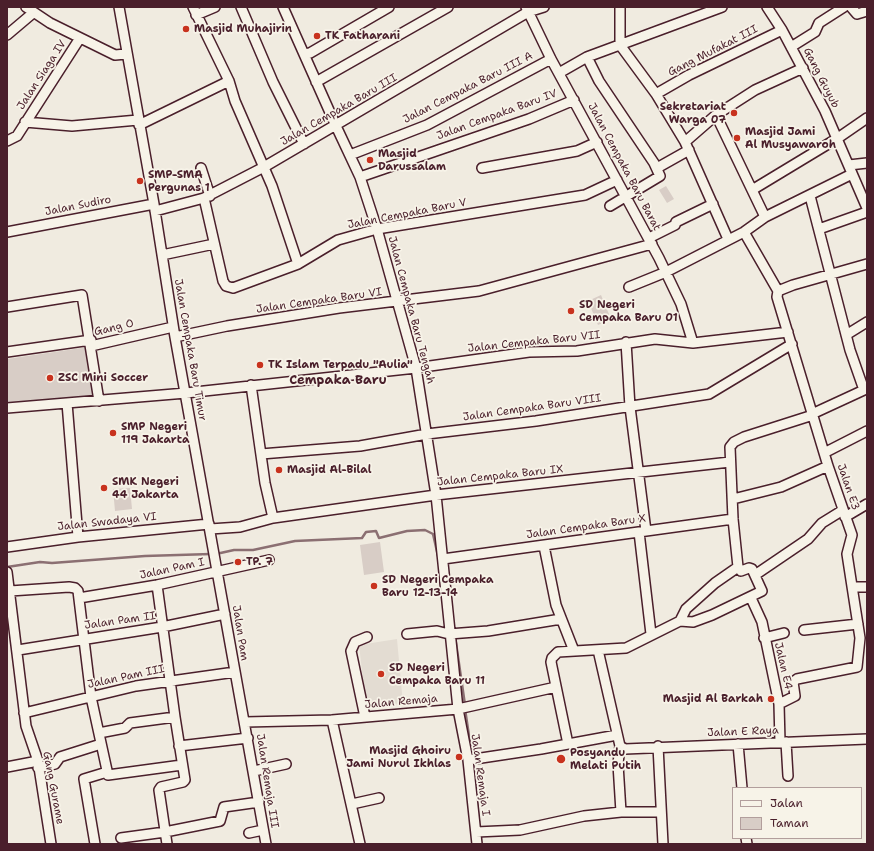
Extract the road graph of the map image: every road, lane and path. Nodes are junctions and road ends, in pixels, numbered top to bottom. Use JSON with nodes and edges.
{"nodes":[{"id":1,"x":119,"y":7,"type":"edge"},
{"id":2,"x":215,"y":7,"type":"edge"},
{"id":3,"x":241,"y":7,"type":"edge"},
{"id":4,"x":283,"y":7,"type":"edge"},
{"id":5,"x":389,"y":7,"type":"edge"},
{"id":6,"x":448,"y":7,"type":"edge"},
{"id":7,"x":544,"y":7,"type":"edge"},
{"id":8,"x":620,"y":7,"type":"edge"},
{"id":9,"x":722,"y":7,"type":"edge"},
{"id":10,"x":767,"y":7,"type":"edge"},
{"id":11,"x":844,"y":7,"type":"edge"},
{"id":12,"x":851,"y":7,"type":"edge"},
{"id":13,"x":527,"y":9,"type":"edge"},
{"id":14,"x":30,"y":10,"type":"edge"},
{"id":15,"x":195,"y":11,"type":"edge"},
{"id":16,"x":867,"y":11,"type":"edge"},
{"id":17,"x":782,"y":30,"type":"junction"},
{"id":18,"x":7,"y":35,"type":"edge"},
{"id":19,"x":80,"y":38,"type":"junction"},
{"id":20,"x":620,"y":45,"type":"junction"},
{"id":21,"x":791,"y":47,"type":"junction"},
{"id":22,"x":126,"y":54,"type":"junction"},
{"id":23,"x":304,"y":54,"type":"junction"},
{"id":24,"x":587,"y":57,"type":"junction"},
{"id":25,"x":551,"y":59,"type":"junction"},
{"id":26,"x":803,"y":68,"type":"junction"},
{"id":27,"x":560,"y":73,"type":"junction"},
{"id":28,"x":229,"y":81,"type":"junction"},
{"id":29,"x":316,"y":82,"type":"junction"},
{"id":30,"x":656,"y":94,"type":"junction"},
{"id":31,"x":574,"y":100,"type":"junction"},
{"id":32,"x":716,"y":115,"type":"junction"},
{"id":33,"x":867,"y":118,"type":"edge"},
{"id":34,"x":25,"y":122,"type":"junction"},
{"id":35,"x":139,"y":123,"type":"junction"},
{"id":36,"x":336,"y":126,"type":"junction"},
{"id":37,"x":838,"y":138,"type":"junction"},
{"id":38,"x":7,"y":141,"type":"edge"},
{"id":39,"x":597,"y":142,"type":"junction"},
{"id":40,"x":304,"y":144,"type":"junction"},
{"id":41,"x":687,"y":146,"type":"junction"},
{"id":42,"x":350,"y":155,"type":"junction"},
{"id":43,"x":867,"y":163,"type":"edge"},
{"id":44,"x":264,"y":167,"type":"junction"},
{"id":45,"x":202,"y":168,"type":"dead end"},
{"id":46,"x":482,"y":168,"type":"dead end"},
{"id":47,"x":850,"y":169,"type":"junction"},
{"id":48,"x":659,"y":172,"type":"junction"},
{"id":49,"x":360,"y":177,"type":"junction"},
{"id":50,"x":618,"y":180,"type":"junction"},
{"id":51,"x":752,"y":190,"type":"junction"},
{"id":52,"x":810,"y":196,"type":"junction"},
{"id":53,"x":207,"y":197,"type":"junction"},
{"id":54,"x":626,"y":198,"type":"junction"},
{"id":55,"x":713,"y":204,"type":"junction"},
{"id":56,"x":610,"y":206,"type":"dead end"},
{"id":57,"x":154,"y":208,"type":"junction"},
{"id":58,"x":867,"y":208,"type":"edge"},
{"id":59,"x":867,"y":212,"type":"edge"},
{"id":60,"x":765,"y":217,"type":"junction"},
{"id":61,"x":377,"y":229,"type":"junction"},
{"id":62,"x":819,"y":229,"type":"junction"},
{"id":63,"x":7,"y":232,"type":"edge"},
{"id":64,"x":744,"y":232,"type":"junction"},
{"id":65,"x":728,"y":239,"type":"junction"},
{"id":66,"x":651,"y":241,"type":"junction"},
{"id":67,"x":214,"y":244,"type":"junction"},
{"id":68,"x":162,"y":255,"type":"junction"},
{"id":69,"x":298,"y":264,"type":"junction"},
{"id":70,"x":867,"y":264,"type":"edge"},
{"id":71,"x":666,"y":272,"type":"junction"},
{"id":72,"x":829,"y":274,"type":"junction"},
{"id":73,"x":629,"y":287,"type":"dead end"},
{"id":74,"x":778,"y":291,"type":"junction"},
{"id":75,"x":397,"y":302,"type":"junction"},
{"id":76,"x":7,"y":308,"type":"edge"},
{"id":77,"x":867,"y":322,"type":"edge"},
{"id":78,"x":173,"y":327,"type":"junction"},
{"id":79,"x":788,"y":332,"type":"junction"},
{"id":80,"x":846,"y":335,"type":"junction"},
{"id":81,"x":175,"y":338,"type":"junction"},
{"id":82,"x":626,"y":342,"type":"junction"},
{"id":83,"x":91,"y":343,"type":"junction"},
{"id":84,"x":693,"y":343,"type":"junction"},
{"id":85,"x":792,"y":344,"type":"junction"},
{"id":86,"x":7,"y":352,"type":"edge"},
{"id":87,"x":416,"y":368,"type":"junction"},
{"id":88,"x":251,"y":385,"type":"junction"},
{"id":89,"x":186,"y":394,"type":"junction"},
{"id":90,"x":99,"y":401,"type":"junction"},
{"id":91,"x":67,"y":402,"type":"junction"},
{"id":92,"x":630,"y":407,"type":"junction"},
{"id":93,"x":7,"y":408,"type":"edge"},
{"id":94,"x":813,"y":415,"type":"junction"},
{"id":95,"x":867,"y":431,"type":"edge"},
{"id":96,"x":427,"y":434,"type":"junction"},
{"id":97,"x":824,"y":453,"type":"junction"},
{"id":98,"x":262,"y":454,"type":"junction"},
{"id":99,"x":730,"y":462,"type":"junction"},
{"id":100,"x":828,"y":466,"type":"junction"},
{"id":101,"x":638,"y":471,"type":"junction"},
{"id":102,"x":436,"y":495,"type":"junction"},
{"id":103,"x":733,"y":499,"type":"junction"},
{"id":104,"x":867,"y":504,"type":"edge"},
{"id":105,"x":844,"y":514,"type":"junction"},
{"id":106,"x":273,"y":518,"type":"junction"},
{"id":107,"x":733,"y":519,"type":"junction"},
{"id":108,"x":210,"y":526,"type":"junction"},
{"id":109,"x":642,"y":531,"type":"junction"},
{"id":110,"x":78,"y":537,"type":"junction"},
{"id":111,"x":544,"y":546,"type":"junction"},
{"id":112,"x":7,"y":547,"type":"edge"},
{"id":113,"x":214,"y":547,"type":"joint"},
{"id":114,"x":269,"y":560,"type":"dead end"},
{"id":115,"x":443,"y":562,"type":"junction"},
{"id":116,"x":738,"y":567,"type":"junction"},
{"id":117,"x":217,"y":571,"type":"junction"},
{"id":118,"x":7,"y":572,"type":"edge"},
{"id":119,"x":755,"y":575,"type":"junction"},
{"id":120,"x":157,"y":585,"type":"junction"},
{"id":121,"x":853,"y":587,"type":"junction"},
{"id":122,"x":867,"y":587,"type":"edge"},
{"id":123,"x":10,"y":591,"type":"junction"},
{"id":124,"x":79,"y":598,"type":"junction"},
{"id":125,"x":751,"y":598,"type":"junction"},
{"id":126,"x":225,"y":614,"type":"junction"},
{"id":127,"x":561,"y":619,"type":"junction"},
{"id":128,"x":680,"y":621,"type":"junction"},
{"id":129,"x":858,"y":624,"type":"junction"},
{"id":130,"x":162,"y":627,"type":"junction"},
{"id":131,"x":804,"y":630,"type":"dead end"},
{"id":132,"x":454,"y":633,"type":"junction"},
{"id":133,"x":784,"y":633,"type":"dead end"},
{"id":134,"x":407,"y":634,"type":"dead end"},
{"id":135,"x":651,"y":634,"type":"junction"},
{"id":136,"x":367,"y":637,"type":"dead end"},
{"id":137,"x":85,"y":638,"type":"junction"},
{"id":138,"x":764,"y":638,"type":"junction"},
{"id":139,"x":863,"y":638,"type":"edge"},
{"id":140,"x":18,"y":650,"type":"junction"},
{"id":141,"x":598,"y":650,"type":"junction"},
{"id":142,"x":574,"y":651,"type":"junction"},
{"id":143,"x":235,"y":672,"type":"junction"},
{"id":144,"x":170,"y":681,"type":"junction"},
{"id":145,"x":556,"y":687,"type":"junction"},
{"id":146,"x":91,"y":697,"type":"junction"},
{"id":147,"x":779,"y":704,"type":"junction"},
{"id":148,"x":464,"y":708,"type":"junction"},
{"id":149,"x":24,"y":713,"type":"junction"},
{"id":150,"x":174,"y":717,"type":"junction"},
{"id":151,"x":365,"y":717,"type":"junction"},
{"id":152,"x":332,"y":720,"type":"junction"},
{"id":153,"x":245,"y":722,"type":"junction"},
{"id":154,"x":99,"y":733,"type":"junction"},
{"id":155,"x":617,"y":735,"type":"junction"},
{"id":156,"x":248,"y":738,"type":"junction"},
{"id":157,"x":867,"y":739,"type":"edge"},
{"id":158,"x":783,"y":742,"type":"junction"},
{"id":159,"x":101,"y":744,"type":"junction"},
{"id":160,"x":568,"y":744,"type":"junction"},
{"id":161,"x":738,"y":744,"type":"junction"},
{"id":162,"x":179,"y":746,"type":"junction"},
{"id":163,"x":620,"y":746,"type":"junction"},
{"id":164,"x":658,"y":746,"type":"junction"},
{"id":165,"x":471,"y":759,"type":"junction"},
{"id":166,"x":286,"y":764,"type":"dead end"},
{"id":167,"x":38,"y":765,"type":"junction"},
{"id":168,"x":182,"y":765,"type":"junction"},
{"id":169,"x":7,"y":768,"type":"edge"},
{"id":170,"x":254,"y":771,"type":"junction"},
{"id":171,"x":107,"y":772,"type":"junction"},
{"id":172,"x":788,"y":776,"type":"dead end"},
{"id":173,"x":742,"y":787,"type":"edge"},
{"id":174,"x":380,"y":798,"type":"dead end"},
{"id":175,"x":259,"y":802,"type":"junction"},
{"id":176,"x":352,"y":804,"type":"junction"},
{"id":177,"x":621,"y":812,"type":"junction"},
{"id":178,"x":660,"y":812,"type":"junction"},
{"id":179,"x":263,"y":830,"type":"junction"},
{"id":180,"x":165,"y":832,"type":"junction"},
{"id":181,"x":480,"y":832,"type":"junction"},
{"id":182,"x":249,"y":833,"type":"dead end"},
{"id":183,"x":121,"y":838,"type":"dead end"},
{"id":184,"x":51,"y":844,"type":"edge"},
{"id":185,"x":95,"y":844,"type":"edge"},
{"id":186,"x":167,"y":844,"type":"edge"},
{"id":187,"x":266,"y":844,"type":"edge"},
{"id":188,"x":360,"y":844,"type":"edge"},
{"id":189,"x":477,"y":844,"type":"edge"},
{"id":190,"x":663,"y":844,"type":"edge"}],
"edges":[{"from":1,"to":22,"type":"street","name":"Jalan Cempaka Baru Timur"},
{"from":2,"to":15,"type":"street"},
{"from":3,"to":40,"type":"street"},
{"from":4,"to":23,"type":"street","name":"Jalan Cempaka Baru Tengah"},
{"from":5,"to":23,"type":"street"},
{"from":6,"to":29,"type":"street"},
{"from":7,"to":13,"type":"street","name":"Jalan Cempaka Baru III"},
{"from":8,"to":20,"type":"street"},
{"from":9,"to":20,"type":"street"},
{"from":10,"to":17,"type":"street","name":"Gang Guyub"},
{"from":11,"to":21,"type":"street"},
{"from":12,"to":16,"type":"street"},
{"from":13,"to":25,"type":"street","name":"Jalan Cempaka Baru Barat"},
{"from":13,"to":36,"type":"street","name":"Jalan Cempaka Baru III"},
{"from":14,"to":18,"type":"street"},
{"from":14,"to":19,"type":"street"},
{"from":15,"to":28,"type":"street"},
{"from":17,"to":21,"type":"street","name":"Gang Guyub"},
{"from":17,"to":30,"type":"street","name":"Gang Mufakat III"},
{"from":19,"to":22,"type":"street"},
{"from":19,"to":34,"type":"street","name":"Jalan Siaga IV"},
{"from":20,"to":24,"type":"street"},
{"from":20,"to":30,"type":"street"},
{"from":21,"to":26,"type":"street","name":"Gang Guyub"},
{"from":22,"to":35,"type":"street","name":"Jalan Cempaka Baru Timur"},
{"from":23,"to":29,"type":"street","name":"Jalan Cempaka Baru Tengah"},
{"from":24,"to":27,"type":"street"},
{"from":24,"to":48,"type":"street"},
{"from":25,"to":27,"type":"street","name":"Jalan Cempaka Baru Barat"},
{"from":25,"to":42,"type":"street","name":"Jalan Cempaka Baru III A"},
{"from":26,"to":32,"type":"street"},
{"from":26,"to":37,"type":"street","name":"Gang Guyub"},
{"from":27,"to":31,"type":"street","name":"Jalan Cempaka Baru Barat"},
{"from":28,"to":35,"type":"street"},
{"from":28,"to":44,"type":"street"},
{"from":29,"to":36,"type":"street","name":"Jalan Cempaka Baru Tengah"},
{"from":30,"to":41,"type":"street"},
{"from":31,"to":39,"type":"street","name":"Jalan Cempaka Baru Barat"},
{"from":31,"to":49,"type":"street","name":"Jalan Cempaka Baru IV"},
{"from":32,"to":41,"type":"street"},
{"from":32,"to":51,"type":"street"},
{"from":33,"to":37,"type":"street"},
{"from":34,"to":35,"type":"street"},
{"from":34,"to":38,"type":"street","name":"Jalan Siaga IV"},
{"from":35,"to":57,"type":"street","name":"Jalan Cempaka Baru Timur"},
{"from":36,"to":40,"type":"street","name":"Jalan Cempaka Baru III"},
{"from":36,"to":42,"type":"street","name":"Jalan Cempaka Baru Tengah"},
{"from":37,"to":47,"type":"street","name":"Gang Guyub"},
{"from":37,"to":51,"type":"street"},
{"from":39,"to":46,"type":"street"},
{"from":39,"to":50,"type":"street","name":"Jalan Cempaka Baru Barat"},
{"from":40,"to":44,"type":"street","name":"Jalan Cempaka Baru III"},
{"from":41,"to":48,"type":"street"},
{"from":41,"to":55,"type":"street"},
{"from":42,"to":49,"type":"street","name":"Jalan Cempaka Baru Tengah"},
{"from":43,"to":47,"type":"street"},
{"from":44,"to":53,"type":"street","name":"Jalan Cempaka Baru III"},
{"from":44,"to":69,"type":"street"},
{"from":45,"to":53,"type":"street","name":"Jalan Cempaka Baru V"},
{"from":47,"to":52,"type":"street"},
{"from":47,"to":58,"type":"street","name":"Gang Guyub"},
{"from":48,"to":54,"type":"street"},
{"from":49,"to":61,"type":"street","name":"Jalan Cempaka Baru Tengah"},
{"from":50,"to":54,"type":"street","name":"Jalan Cempaka Baru Barat"},
{"from":50,"to":61,"type":"street","name":"Jalan Cempaka Baru V"},
{"from":51,"to":60,"type":"street"},
{"from":52,"to":60,"type":"street"},
{"from":52,"to":62,"type":"street"},
{"from":53,"to":57,"type":"street","name":"Jalan Cempaka Baru III"},
{"from":53,"to":67,"type":"street","name":"Jalan Cempaka Baru V"},
{"from":54,"to":56,"type":"street"},
{"from":54,"to":66,"type":"street","name":"Jalan Cempaka Baru Barat"},
{"from":55,"to":65,"type":"street"},
{"from":55,"to":66,"type":"street","name":"Jalan Cempaka Baru VI"},
{"from":57,"to":63,"type":"street","name":"Jalan Sudiro"},
{"from":57,"to":68,"type":"street","name":"Jalan Cempaka Baru Timur"},
{"from":59,"to":62,"type":"street"},
{"from":60,"to":64,"type":"street"},
{"from":61,"to":69,"type":"street","name":"Jalan Cempaka Baru V"},
{"from":61,"to":75,"type":"street","name":"Jalan Cempaka Baru Tengah"},
{"from":62,"to":72,"type":"street"},
{"from":64,"to":65,"type":"street"},
{"from":64,"to":74,"type":"street"},
{"from":65,"to":71,"type":"street"},
{"from":66,"to":71,"type":"street","name":"Jalan Cempaka Baru Barat"},
{"from":66,"to":75,"type":"street","name":"Jalan Cempaka Baru VI"},
{"from":67,"to":68,"type":"street"},
{"from":67,"to":69,"type":"street","name":"Jalan Cempaka Baru V"},
{"from":68,"to":78,"type":"street","name":"Jalan Cempaka Baru Timur"},
{"from":70,"to":72,"type":"street"},
{"from":71,"to":73,"type":"street"},
{"from":71,"to":84,"type":"street","name":"Jalan Cempaka Baru Barat"},
{"from":72,"to":74,"type":"street"},
{"from":72,"to":80,"type":"street"},
{"from":74,"to":79,"type":"street","name":"Jalan E3"},
{"from":75,"to":81,"type":"street","name":"Jalan Cempaka Baru VI"},
{"from":75,"to":87,"type":"street","name":"Jalan Cempaka Baru Tengah"},
{"from":76,"to":83,"type":"street"},
{"from":77,"to":80,"type":"street"},
{"from":78,"to":81,"type":"street","name":"Jalan Cempaka Baru Timur"},
{"from":78,"to":83,"type":"street","name":"Gang O"},
{"from":79,"to":84,"type":"street","name":"Jalan Cempaka Baru VII"},
{"from":79,"to":85,"type":"street","name":"Jalan E3"},
{"from":80,"to":94,"type":"street"},
{"from":81,"to":89,"type":"street","name":"Jalan Cempaka Baru Timur"},
{"from":82,"to":84,"type":"street","name":"Jalan Cempaka Baru VII"},
{"from":82,"to":87,"type":"street","name":"Jalan Cempaka Baru VII"},
{"from":82,"to":92,"type":"street"},
{"from":83,"to":86,"type":"street"},
{"from":83,"to":90,"type":"street","name":"Gang O"},
{"from":85,"to":92,"type":"street","name":"Jalan Cempaka Baru VIII"},
{"from":85,"to":94,"type":"street","name":"Jalan E3"},
{"from":87,"to":88,"type":"street","name":"Jalan Cempaka Baru VII"},
{"from":87,"to":96,"type":"street","name":"Jalan Cempaka Baru Tengah"},
{"from":88,"to":89,"type":"street","name":"Jalan Cempaka Baru VII"},
{"from":88,"to":98,"type":"street"},
{"from":89,"to":90,"type":"street","name":"Jalan Cempaka Baru VII"},
{"from":89,"to":108,"type":"street","name":"Jalan Cempaka Baru Timur"},
{"from":90,"to":91,"type":"street","name":"Jalan Cempaka Baru VII"},
{"from":91,"to":93,"type":"street","name":"Jalan Cempaka Baru VII"},
{"from":91,"to":110,"type":"street"},
{"from":92,"to":96,"type":"street","name":"Jalan Cempaka Baru VIII"},
{"from":92,"to":101,"type":"street"},
{"from":94,"to":97,"type":"street","name":"Jalan E3"},
{"from":94,"to":99,"type":"street"},
{"from":95,"to":97,"type":"street"},
{"from":96,"to":98,"type":"street","name":"Jalan Cempaka Baru VIII"},
{"from":96,"to":102,"type":"street","name":"Jalan Cempaka Baru Tengah"},
{"from":97,"to":100,"type":"street","name":"Jalan E3"},
{"from":98,"to":106,"type":"street"},
{"from":99,"to":101,"type":"street","name":"Jalan Cempaka Baru IX"},
{"from":99,"to":103,"type":"street"},
{"from":100,"to":103,"type":"street"},
{"from":100,"to":105,"type":"street","name":"Jalan E3"},
{"from":101,"to":102,"type":"street","name":"Jalan Cempaka Baru IX"},
{"from":101,"to":109,"type":"street"},
{"from":102,"to":106,"type":"street","name":"Jalan Cempaka Baru IX"},
{"from":102,"to":115,"type":"street","name":"Jalan Cempaka Baru Tengah"},
{"from":103,"to":107,"type":"street"},
{"from":104,"to":105,"type":"street"},
{"from":105,"to":119,"type":"street"},
{"from":105,"to":121,"type":"street","name":"Jalan E3"},
{"from":106,"to":108,"type":"street","name":"Jalan Cempaka Baru IX"},
{"from":107,"to":109,"type":"street","name":"Jalan Cempaka Baru X"},
{"from":107,"to":116,"type":"street"},
{"from":108,"to":110,"type":"street","name":"Jalan Swadaya VI"},
{"from":108,"to":113,"type":"street","name":"Jalan Cempaka Baru Timur"},
{"from":109,"to":111,"type":"street","name":"Jalan Cempaka Baru X"},
{"from":109,"to":135,"type":"street"},
{"from":110,"to":112,"type":"street","name":"Jalan Swadaya VI"},
{"from":111,"to":115,"type":"street","name":"Jalan Cempaka Baru X"},
{"from":111,"to":127,"type":"street"},
{"from":113,"to":117,"type":"street","name":"Jalan Pam"},
{"from":114,"to":117,"type":"street","name":"Jalan Pam I"},
{"from":115,"to":132,"type":"street","name":"Jalan Cempaka Baru Tengah"},
{"from":116,"to":119,"type":"street"},
{"from":116,"to":128,"type":"street"},
{"from":117,"to":120,"type":"street","name":"Jalan Pam I"},
{"from":117,"to":126,"type":"street","name":"Jalan Pam"},
{"from":118,"to":123,"type":"street","name":"Gang Gurame"},
{"from":119,"to":125,"type":"street"},
{"from":120,"to":124,"type":"street","name":"Jalan Pam I"},
{"from":120,"to":130,"type":"street"},
{"from":121,"to":122,"type":"street"},
{"from":121,"to":129,"type":"street","name":"Jalan E3"},
{"from":123,"to":124,"type":"street"},
{"from":123,"to":140,"type":"street","name":"Gang Gurame"},
{"from":124,"to":137,"type":"street"},
{"from":125,"to":128,"type":"street"},
{"from":125,"to":138,"type":"street","name":"Jalan E4"},
{"from":126,"to":130,"type":"street","name":"Jalan Pam II"},
{"from":126,"to":143,"type":"street","name":"Jalan Pam"},
{"from":127,"to":132,"type":"street"},
{"from":127,"to":142,"type":"street"},
{"from":128,"to":135,"type":"street"},
{"from":129,"to":131,"type":"street"},
{"from":129,"to":139,"type":"street","name":"Jalan E3"},
{"from":130,"to":137,"type":"street","name":"Jalan Pam II"},
{"from":130,"to":144,"type":"street"},
{"from":132,"to":134,"type":"street"},
{"from":132,"to":148,"type":"street","name":"Jalan Cempaka Baru Tengah"},
{"from":133,"to":138,"type":"street"},
{"from":135,"to":141,"type":"street"},
{"from":136,"to":151,"type":"street"},
{"from":137,"to":140,"type":"street","name":"Jalan Pam II"},
{"from":137,"to":146,"type":"street"},
{"from":138,"to":147,"type":"street","name":"Jalan E4"},
{"from":139,"to":147,"type":"street","name":"Jalan E3"},
{"from":140,"to":149,"type":"street","name":"Gang Gurame"},
{"from":141,"to":142,"type":"street"},
{"from":141,"to":155,"type":"street"},
{"from":142,"to":145,"type":"street"},
{"from":143,"to":144,"type":"street","name":"Jalan Pam III"},
{"from":143,"to":153,"type":"street","name":"Jalan Pam"},
{"from":144,"to":146,"type":"street","name":"Jalan Pam III"},
{"from":144,"to":150,"type":"street"},
{"from":145,"to":148,"type":"street","name":"Jalan Remaja"},
{"from":145,"to":160,"type":"street"},
{"from":146,"to":149,"type":"street","name":"Jalan Pam III"},
{"from":146,"to":154,"type":"street"},
{"from":147,"to":158,"type":"street","name":"Jalan E4"},
{"from":148,"to":151,"type":"street","name":"Jalan Remaja"},
{"from":148,"to":165,"type":"street","name":"Jalan Remaja I"},
{"from":149,"to":167,"type":"street","name":"Gang Gurame"},
{"from":150,"to":154,"type":"street"},
{"from":150,"to":162,"type":"street"},
{"from":151,"to":152,"type":"street","name":"Jalan Remaja"},
{"from":152,"to":153,"type":"street","name":"Jalan Remaja"},
{"from":152,"to":176,"type":"street"},
{"from":153,"to":156,"type":"street","name":"Jalan Remaja III"},
{"from":154,"to":159,"type":"street"},
{"from":155,"to":160,"type":"street"},
{"from":155,"to":163,"type":"street"},
{"from":156,"to":162,"type":"street"},
{"from":156,"to":170,"type":"street","name":"Jalan Remaja III"},
{"from":157,"to":158,"type":"street","name":"Jalan E Raya"},
{"from":158,"to":161,"type":"street","name":"Jalan E Raya"},
{"from":158,"to":172,"type":"street","name":"Jalan E4"},
{"from":159,"to":167,"type":"street"},
{"from":159,"to":171,"type":"street"},
{"from":160,"to":165,"type":"street"},
{"from":161,"to":164,"type":"street","name":"Jalan E Raya"},
{"from":161,"to":173,"type":"street"},
{"from":162,"to":168,"type":"street"},
{"from":163,"to":164,"type":"street","name":"Jalan E Raya"},
{"from":163,"to":177,"type":"street"},
{"from":164,"to":178,"type":"street"},
{"from":165,"to":181,"type":"street","name":"Jalan Remaja I"},
{"from":166,"to":170,"type":"street"},
{"from":167,"to":169,"type":"street"},
{"from":167,"to":184,"type":"street","name":"Gang Gurame"},
{"from":168,"to":171,"type":"street"},
{"from":168,"to":180,"type":"street"},
{"from":170,"to":175,"type":"street","name":"Jalan Remaja III"},
{"from":171,"to":185,"type":"street"},
{"from":174,"to":176,"type":"street"},
{"from":175,"to":179,"type":"street","name":"Jalan Remaja III"},
{"from":175,"to":180,"type":"street"},
{"from":176,"to":188,"type":"street"},
{"from":177,"to":178,"type":"street"},
{"from":177,"to":181,"type":"street"},
{"from":178,"to":190,"type":"street"},
{"from":179,"to":182,"type":"street"},
{"from":179,"to":187,"type":"street","name":"Jalan Remaja III"},
{"from":180,"to":183,"type":"street"},
{"from":180,"to":186,"type":"street"},
{"from":181,"to":189,"type":"street","name":"Jalan Remaja I"}]}
